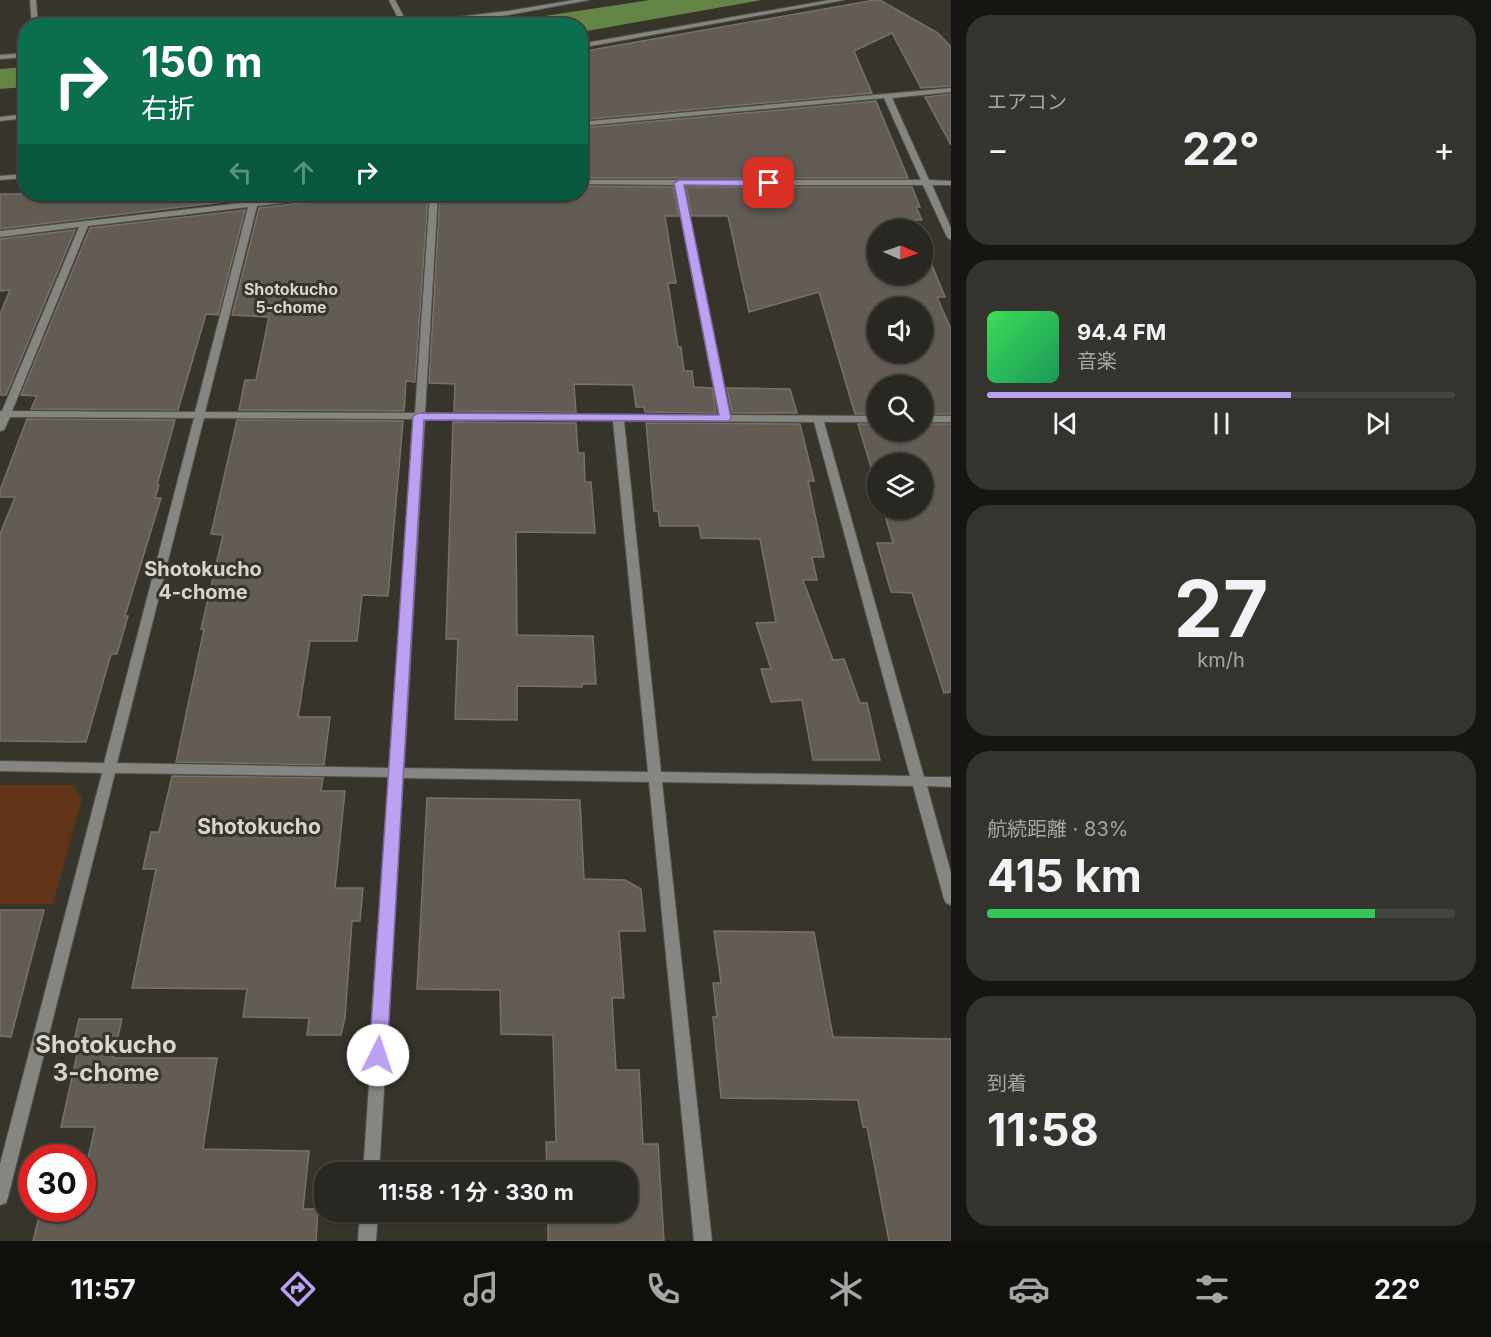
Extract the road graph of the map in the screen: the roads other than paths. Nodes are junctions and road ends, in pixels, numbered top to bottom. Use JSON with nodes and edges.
{"nodes":[{"id":1,"x":33,"y":0,"type":"edge"},
{"id":2,"x":392,"y":0,"type":"edge"},
{"id":3,"x":586,"y":0,"type":"edge"},
{"id":4,"x":841,"y":0,"type":"edge"},
{"id":5,"x":34,"y":18,"type":"edge"},
{"id":6,"x":400,"y":18,"type":"edge"},
{"id":7,"x":464,"y":18,"type":"edge"},
{"id":8,"x":588,"y":45,"type":"edge"},
{"id":9,"x":18,"y":56,"type":"edge"},
{"id":10,"x":0,"y":57,"type":"edge"},
{"id":11,"x":951,"y":90,"type":"edge"},
{"id":12,"x":887,"y":96,"type":"junction"},
{"id":13,"x":18,"y":117,"type":"edge"},
{"id":14,"x":0,"y":118,"type":"edge"},
{"id":15,"x":588,"y":123,"type":"edge"},
{"id":16,"x":18,"y":177,"type":"edge"},
{"id":17,"x":0,"y":178,"type":"edge"},
{"id":18,"x":588,"y":182,"type":"edge"},
{"id":19,"x":679,"y":183,"type":"junction"},
{"id":20,"x":927,"y":183,"type":"junction"},
{"id":21,"x":951,"y":183,"type":"edge"},
{"id":22,"x":240,"y":201,"type":"edge"},
{"id":23,"x":253,"y":201,"type":"edge"},
{"id":24,"x":433,"y":201,"type":"edge"},
{"id":25,"x":85,"y":224,"type":"junction"},
{"id":26,"x":0,"y":234,"type":"edge"},
{"id":27,"x":951,"y":237,"type":"edge"},
{"id":28,"x":3,"y":414,"type":"edge"},
{"id":29,"x":199,"y":415,"type":"junction"},
{"id":30,"x":418,"y":416,"type":"junction"},
{"id":31,"x":618,"y":417,"type":"junction"},
{"id":32,"x":725,"y":418,"type":"junction"},
{"id":33,"x":818,"y":418,"type":"junction"},
{"id":34,"x":867,"y":419,"type":"edge"},
{"id":35,"x":933,"y":419,"type":"edge"},
{"id":36,"x":951,"y":419,"type":"edge"},
{"id":37,"x":0,"y":428,"type":"edge"},
{"id":38,"x":0,"y":766,"type":"edge"},
{"id":39,"x":109,"y":768,"type":"junction"},
{"id":40,"x":396,"y":773,"type":"junction"},
{"id":41,"x":656,"y":777,"type":"junction"},
{"id":42,"x":919,"y":781,"type":"junction"},
{"id":43,"x":951,"y":782,"type":"edge"},
{"id":44,"x":951,"y":899,"type":"edge"},
{"id":45,"x":372,"y":1162,"type":"edge"},
{"id":46,"x":0,"y":1197,"type":"edge"},
{"id":47,"x":368,"y":1222,"type":"edge"},
{"id":48,"x":367,"y":1241,"type":"edge"},
{"id":49,"x":703,"y":1241,"type":"edge"}],
"edges":[{"from":1,"to":5,"type":"street"},
{"from":2,"to":6,"type":"street"},
{"from":3,"to":7,"type":"street"},
{"from":4,"to":8,"type":"street"},
{"from":9,"to":10,"type":"street"},
{"from":11,"to":12,"type":"street"},
{"from":12,"to":15,"type":"street"},
{"from":12,"to":20,"type":"street"},
{"from":13,"to":14,"type":"street"},
{"from":16,"to":17,"type":"street"},
{"from":18,"to":19,"type":"street"},
{"from":19,"to":20,"type":"street"},
{"from":19,"to":32,"type":"street"},
{"from":20,"to":21,"type":"street"},
{"from":20,"to":27,"type":"street"},
{"from":22,"to":25,"type":"street"},
{"from":23,"to":29,"type":"street"},
{"from":24,"to":30,"type":"street"},
{"from":25,"to":26,"type":"street"},
{"from":25,"to":28,"type":"street"},
{"from":28,"to":29,"type":"street"},
{"from":28,"to":37,"type":"street"},
{"from":29,"to":30,"type":"street"},
{"from":29,"to":39,"type":"street"},
{"from":30,"to":31,"type":"street"},
{"from":30,"to":40,"type":"street"},
{"from":31,"to":32,"type":"street"},
{"from":31,"to":41,"type":"street"},
{"from":32,"to":33,"type":"street"},
{"from":33,"to":34,"type":"street"},
{"from":33,"to":42,"type":"street"},
{"from":35,"to":36,"type":"street"},
{"from":38,"to":39,"type":"street"},
{"from":39,"to":40,"type":"street"},
{"from":39,"to":46,"type":"street"},
{"from":40,"to":41,"type":"street"},
{"from":40,"to":45,"type":"street"},
{"from":41,"to":42,"type":"street"},
{"from":41,"to":49,"type":"street"},
{"from":42,"to":43,"type":"street"},
{"from":42,"to":44,"type":"street"},
{"from":47,"to":48,"type":"street"}]}
